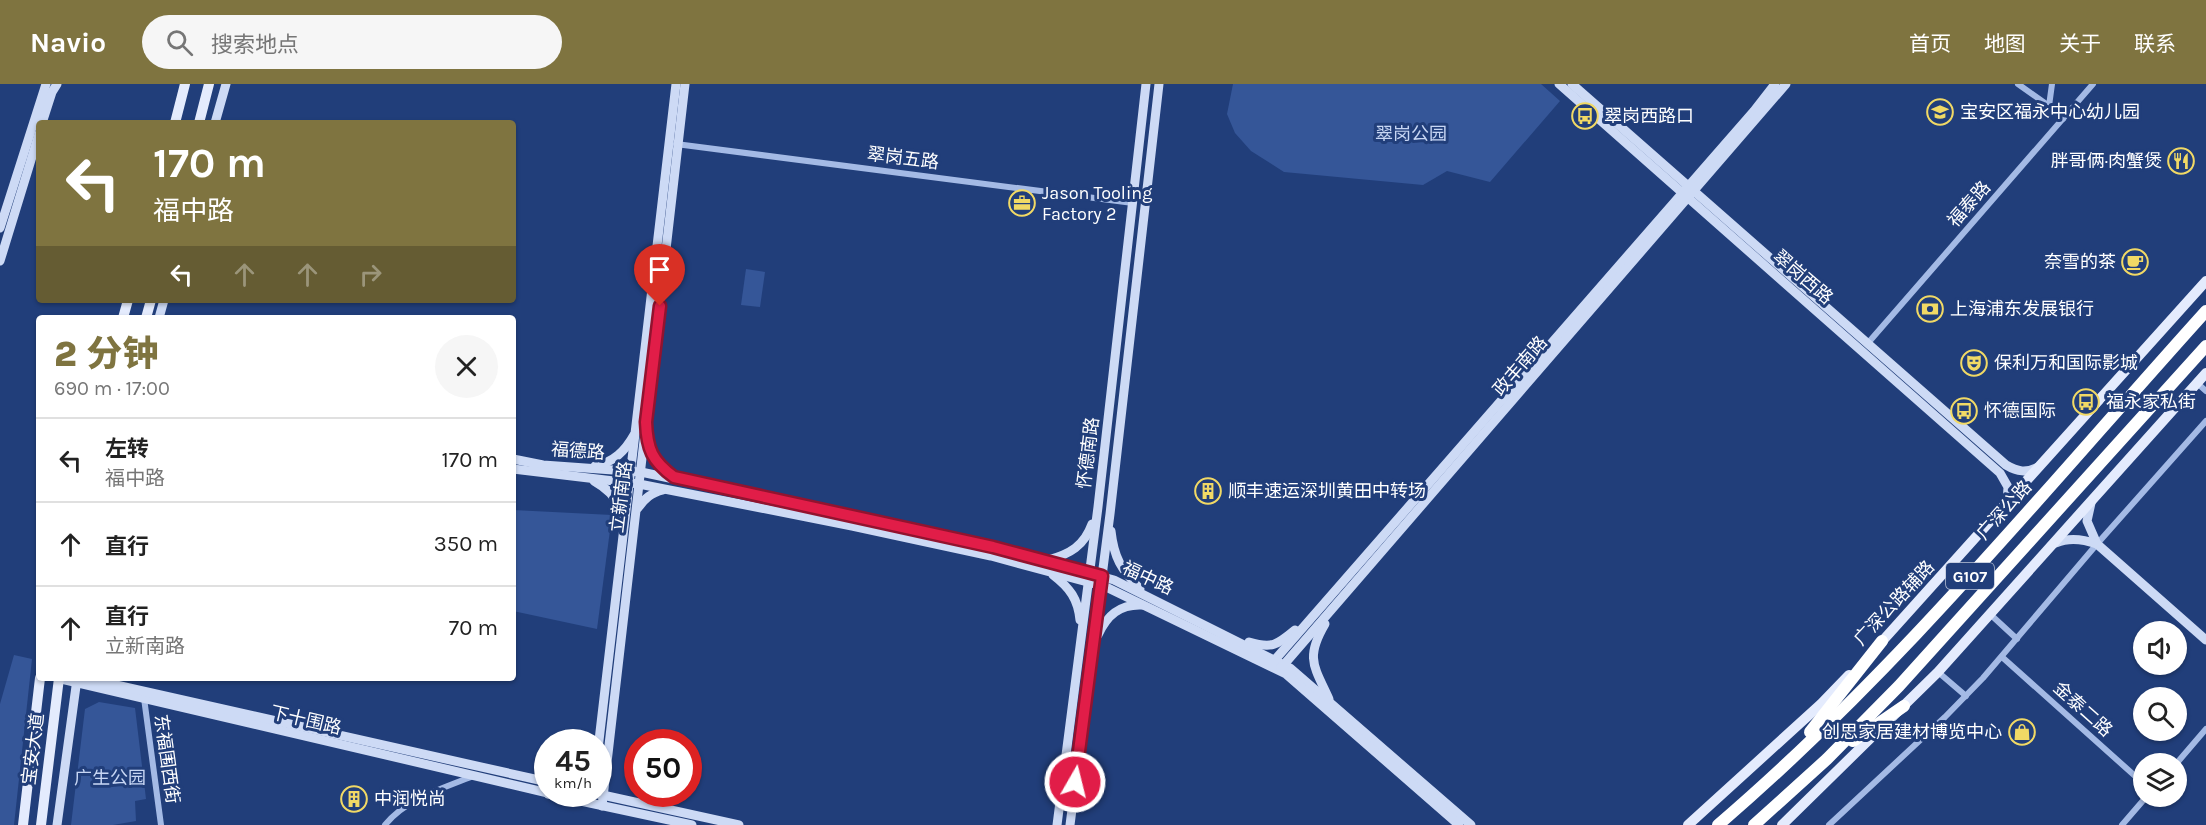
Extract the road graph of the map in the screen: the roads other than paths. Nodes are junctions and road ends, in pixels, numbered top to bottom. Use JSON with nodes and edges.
{"nodes":[{"id":1,"x":46,"y":84,"type":"edge"},
{"id":2,"x":57,"y":84,"type":"edge"},
{"id":3,"x":185,"y":84,"type":"edge"},
{"id":4,"x":209,"y":84,"type":"edge"},
{"id":5,"x":226,"y":84,"type":"edge"},
{"id":6,"x":676,"y":84,"type":"edge"},
{"id":7,"x":685,"y":84,"type":"edge"},
{"id":8,"x":1146,"y":84,"type":"edge"},
{"id":9,"x":1159,"y":84,"type":"edge"},
{"id":10,"x":1558,"y":84,"type":"edge"},
{"id":11,"x":1572,"y":84,"type":"edge"},
{"id":12,"x":1775,"y":84,"type":"edge"},
{"id":13,"x":1786,"y":84,"type":"edge"},
{"id":14,"x":2018,"y":84,"type":"edge"},
{"id":15,"x":2052,"y":84,"type":"edge"},
{"id":16,"x":2093,"y":84,"type":"edge"},
{"id":17,"x":2049,"y":106,"type":"junction"},
{"id":18,"x":2063,"y":119,"type":"junction"},
{"id":19,"x":43,"y":120,"type":"edge"},
{"id":20,"x":176,"y":120,"type":"edge"},
{"id":21,"x":200,"y":120,"type":"edge"},
{"id":22,"x":216,"y":120,"type":"edge"},
{"id":23,"x":36,"y":144,"type":"edge"},
{"id":24,"x":674,"y":144,"type":"junction"},
{"id":25,"x":1688,"y":192,"type":"junction"},
{"id":26,"x":1133,"y":203,"type":"junction"},
{"id":27,"x":0,"y":228,"type":"edge"},
{"id":28,"x":0,"y":261,"type":"edge"},
{"id":29,"x":2206,"y":281,"type":"edge"},
{"id":30,"x":2206,"y":302,"type":"edge"},
{"id":31,"x":2206,"y":310,"type":"edge"},
{"id":32,"x":2185,"y":334,"type":"junction"},
{"id":33,"x":1868,"y":344,"type":"junction"},
{"id":34,"x":2206,"y":345,"type":"edge"},
{"id":35,"x":2206,"y":373,"type":"edge"},
{"id":36,"x":2197,"y":383,"type":"junction"},
{"id":37,"x":2206,"y":391,"type":"edge"},
{"id":38,"x":642,"y":420,"type":"junction"},
{"id":39,"x":2206,"y":421,"type":"edge"},
{"id":40,"x":1987,"y":455,"type":"junction"},
{"id":41,"x":516,"y":460,"type":"edge"},
{"id":42,"x":2040,"y":466,"type":"junction"},
{"id":43,"x":583,"y":468,"type":"junction"},
{"id":44,"x":516,"y":469,"type":"edge"},
{"id":45,"x":636,"y":471,"type":"junction"},
{"id":46,"x":587,"y":477,"type":"junction"},
{"id":47,"x":691,"y":482,"type":"junction"},
{"id":48,"x":635,"y":483,"type":"junction"},
{"id":49,"x":669,"y":490,"type":"junction"},
{"id":50,"x":2091,"y":501,"type":"junction"},
{"id":51,"x":2007,"y":503,"type":"junction"},
{"id":52,"x":1098,"y":507,"type":"junction"},
{"id":53,"x":1110,"y":514,"type":"junction"},
{"id":54,"x":636,"y":516,"type":"junction"},
{"id":55,"x":625,"y":529,"type":"junction"},
{"id":56,"x":2056,"y":543,"type":"junction"},
{"id":57,"x":2097,"y":544,"type":"junction"},
{"id":58,"x":1045,"y":561,"type":"junction"},
{"id":59,"x":1357,"y":566,"type":"junction"},
{"id":60,"x":1049,"y":572,"type":"junction"},
{"id":61,"x":1089,"y":578,"type":"junction"},
{"id":62,"x":1101,"y":581,"type":"junction"},
{"id":63,"x":1146,"y":595,"type":"junction"},
{"id":64,"x":1340,"y":600,"type":"junction"},
{"id":65,"x":1147,"y":606,"type":"junction"},
{"id":66,"x":1991,"y":615,"type":"junction"},
{"id":67,"x":1082,"y":638,"type":"junction"},
{"id":68,"x":1233,"y":638,"type":"junction"},
{"id":69,"x":2018,"y":639,"type":"junction"},
{"id":70,"x":2206,"y":640,"type":"edge"},
{"id":71,"x":1882,"y":641,"type":"junction"},
{"id":72,"x":1092,"y":651,"type":"junction"},
{"id":73,"x":2002,"y":657,"type":"junction"},
{"id":74,"x":1277,"y":665,"type":"junction"},
{"id":75,"x":1938,"y":672,"type":"junction"},
{"id":76,"x":40,"y":681,"type":"edge"},
{"id":77,"x":58,"y":681,"type":"edge"},
{"id":78,"x":79,"y":681,"type":"edge"},
{"id":79,"x":83,"y":681,"type":"edge"},
{"id":80,"x":84,"y":681,"type":"edge"},
{"id":81,"x":1966,"y":696,"type":"junction"},
{"id":82,"x":144,"y":698,"type":"junction"},
{"id":83,"x":1329,"y":702,"type":"junction"},
{"id":84,"x":1904,"y":706,"type":"junction"},
{"id":85,"x":600,"y":729,"type":"edge"},
{"id":86,"x":606,"y":729,"type":"edge"},
{"id":87,"x":2206,"y":729,"type":"edge"},
{"id":88,"x":2185,"y":753,"type":"edge"},
{"id":89,"x":1827,"y":759,"type":"junction"},
{"id":90,"x":1781,"y":769,"type":"junction"},
{"id":91,"x":2133,"y":774,"type":"edge"},
{"id":92,"x":473,"y":776,"type":"junction"},
{"id":93,"x":534,"y":779,"type":"edge"},
{"id":94,"x":534,"y":790,"type":"edge"},
{"id":95,"x":612,"y":799,"type":"edge"},
{"id":96,"x":607,"y":807,"type":"edge"},
{"id":97,"x":2138,"y":807,"type":"edge"},
{"id":98,"x":23,"y":825,"type":"edge"},
{"id":99,"x":41,"y":825,"type":"edge"},
{"id":100,"x":57,"y":825,"type":"edge"},
{"id":101,"x":161,"y":825,"type":"edge"},
{"id":102,"x":386,"y":825,"type":"edge"},
{"id":103,"x":692,"y":825,"type":"edge"},
{"id":104,"x":739,"y":825,"type":"edge"},
{"id":105,"x":1057,"y":825,"type":"edge"},
{"id":106,"x":1070,"y":825,"type":"edge"},
{"id":107,"x":1460,"y":825,"type":"edge"},
{"id":108,"x":1471,"y":825,"type":"edge"},
{"id":109,"x":1689,"y":825,"type":"edge"},
{"id":110,"x":1718,"y":825,"type":"edge"},
{"id":111,"x":1754,"y":825,"type":"edge"},
{"id":112,"x":1782,"y":825,"type":"edge"},
{"id":113,"x":1829,"y":825,"type":"edge"},
{"id":114,"x":2122,"y":825,"type":"edge"}],
"edges":[{"from":1,"to":27,"type":"main road"},
{"from":2,"to":19,"type":"main road"},
{"from":3,"to":20,"type":"main road"},
{"from":4,"to":21,"type":"main road"},
{"from":5,"to":22,"type":"main road"},
{"from":6,"to":24,"type":"main road","name":"立新南路"},
{"from":7,"to":24,"type":"main road","name":"立新南路"},
{"from":8,"to":26,"type":"main road","name":"怀德南路"},
{"from":9,"to":53,"type":"main road","name":"怀德南路"},
{"from":10,"to":25,"type":"main road","name":"翠岗西路"},
{"from":11,"to":25,"type":"main road","name":"翠岗西路"},
{"from":12,"to":25,"type":"main road","name":"政丰南路"},
{"from":13,"to":25,"type":"main road","name":"政丰南路"},
{"from":14,"to":17,"type":"street"},
{"from":15,"to":17,"type":"street"},
{"from":16,"to":18,"type":"street","name":"福泰路"},
{"from":17,"to":18,"type":"street"},
{"from":18,"to":33,"type":"street","name":"福泰路"},
{"from":23,"to":28,"type":"main road"},
{"from":24,"to":26,"type":"street","name":"翠岗五路"},
{"from":24,"to":38,"type":"main road","name":"立新南路"},
{"from":25,"to":33,"type":"main road","name":"翠岗西路"},
{"from":25,"to":40,"type":"main road","name":"翠岗西路"},
{"from":25,"to":59,"type":"main road","name":"政丰南路"},
{"from":25,"to":64,"type":"main road","name":"政丰南路"},
{"from":26,"to":52,"type":"main road","name":"怀德南路"},
{"from":29,"to":42,"type":"main road","name":"广深公路辅路"},
{"from":30,"to":32,"type":"highway"},
{"from":31,"to":32,"type":"highway","name":"广深公路","number":"G107"},
{"from":32,"to":90,"type":"highway","name":"广深公路","number":"G107"},
{"from":33,"to":40,"type":"main road","name":"翠岗西路"},
{"from":34,"to":89,"type":"highway","number":"G107"},
{"from":35,"to":36,"type":"main road"},
{"from":36,"to":37,"type":"street"},
{"from":36,"to":50,"type":"main road"},
{"from":38,"to":43,"type":"main road"},
{"from":38,"to":45,"type":"main road","name":"立新南路"},
{"from":38,"to":47,"type":"main road"},
{"from":39,"to":57,"type":"street"},
{"from":40,"to":42,"type":"main road","name":"翠岗西路"},
{"from":40,"to":51,"type":"main road","name":"翠岗西路"},
{"from":41,"to":43,"type":"main road","name":"福德路"},
{"from":42,"to":51,"type":"main road","name":"广深公路辅路"},
{"from":43,"to":45,"type":"main road","name":"福德路"},
{"from":44,"to":46,"type":"main road","name":"福德路"},
{"from":45,"to":47,"type":"main road","name":"福中路"},
{"from":45,"to":48,"type":"main road","name":"立新南路"},
{"from":46,"to":48,"type":"main road","name":"福德路"},
{"from":46,"to":55,"type":"main road"},
{"from":47,"to":58,"type":"main road","name":"福中路"},
{"from":48,"to":49,"type":"main road","name":"福中路"},
{"from":48,"to":54,"type":"main road","name":"立新南路"},
{"from":48,"to":55,"type":"main road","name":"立新南路"},
{"from":49,"to":54,"type":"main road"},
{"from":49,"to":60,"type":"main road","name":"福中路"},
{"from":50,"to":56,"type":"main road"},
{"from":50,"to":57,"type":"main road"},
{"from":51,"to":71,"type":"main road","name":"广深公路辅路"},
{"from":52,"to":58,"type":"main road"},
{"from":52,"to":61,"type":"main road","name":"怀德南路"},
{"from":53,"to":62,"type":"main road","name":"怀德南路"},
{"from":53,"to":63,"type":"main road"},
{"from":54,"to":86,"type":"main road","name":"立新南路"},
{"from":55,"to":85,"type":"main road","name":"立新南路"},
{"from":56,"to":57,"type":"main road"},
{"from":56,"to":66,"type":"main road"},
{"from":57,"to":69,"type":"street"},
{"from":57,"to":70,"type":"main road"},
{"from":58,"to":61,"type":"main road","name":"福中路"},
{"from":59,"to":68,"type":"main road"},
{"from":59,"to":74,"type":"main road","name":"政丰南路"},
{"from":60,"to":61,"type":"main road","name":"福中路"},
{"from":60,"to":67,"type":"main road"},
{"from":61,"to":62,"type":"main road","name":"福中路"},
{"from":61,"to":67,"type":"main road","name":"怀德南路"},
{"from":62,"to":63,"type":"main road","name":"福中路"},
{"from":62,"to":65,"type":"main road","name":"福中路"},
{"from":62,"to":72,"type":"main road","name":"怀德南路"},
{"from":63,"to":68,"type":"main road","name":"福中路"},
{"from":64,"to":74,"type":"main road","name":"政丰南路"},
{"from":64,"to":83,"type":"main road"},
{"from":65,"to":72,"type":"main road"},
{"from":65,"to":74,"type":"main road","name":"福中路"},
{"from":66,"to":69,"type":"street"},
{"from":66,"to":75,"type":"main road"},
{"from":67,"to":105,"type":"main road","name":"怀德南路"},
{"from":68,"to":74,"type":"main road","name":"福中路"},
{"from":69,"to":73,"type":"street"},
{"from":71,"to":90,"type":"highway"},
{"from":71,"to":109,"type":"main road","name":"广深公路辅路"},
{"from":72,"to":106,"type":"main road","name":"怀德南路"},
{"from":73,"to":81,"type":"street"},
{"from":73,"to":91,"type":"street","name":"金泰二路"},
{"from":74,"to":83,"type":"main road","name":"福中路"},
{"from":74,"to":107,"type":"main road","name":"福中路"},
{"from":75,"to":81,"type":"street"},
{"from":75,"to":84,"type":"main road"},
{"from":76,"to":98,"type":"main road","name":"宝安大道"},
{"from":77,"to":99,"type":"main road","name":"宝安大道"},
{"from":78,"to":100,"type":"main road"},
{"from":79,"to":82,"type":"main road","name":"下十围路"},
{"from":80,"to":93,"type":"main road","name":"下十围路"},
{"from":81,"to":113,"type":"street"},
{"from":82,"to":92,"type":"main road","name":"下十围路"},
{"from":82,"to":101,"type":"street","name":"东福围西街"},
{"from":83,"to":108,"type":"main road","name":"福中路"},
{"from":84,"to":89,"type":"highway"},
{"from":84,"to":112,"type":"main road"},
{"from":87,"to":88,"type":"street"},
{"from":89,"to":111,"type":"highway","number":"G107"},
{"from":90,"to":110,"type":"highway","name":"广深公路","number":"G107"},
{"from":92,"to":94,"type":"main road","name":"下十围路"},
{"from":92,"to":102,"type":"street"},
{"from":95,"to":104,"type":"main road","name":"下十围路"},
{"from":96,"to":103,"type":"main road","name":"下十围路"},
{"from":97,"to":114,"type":"street"}]}
